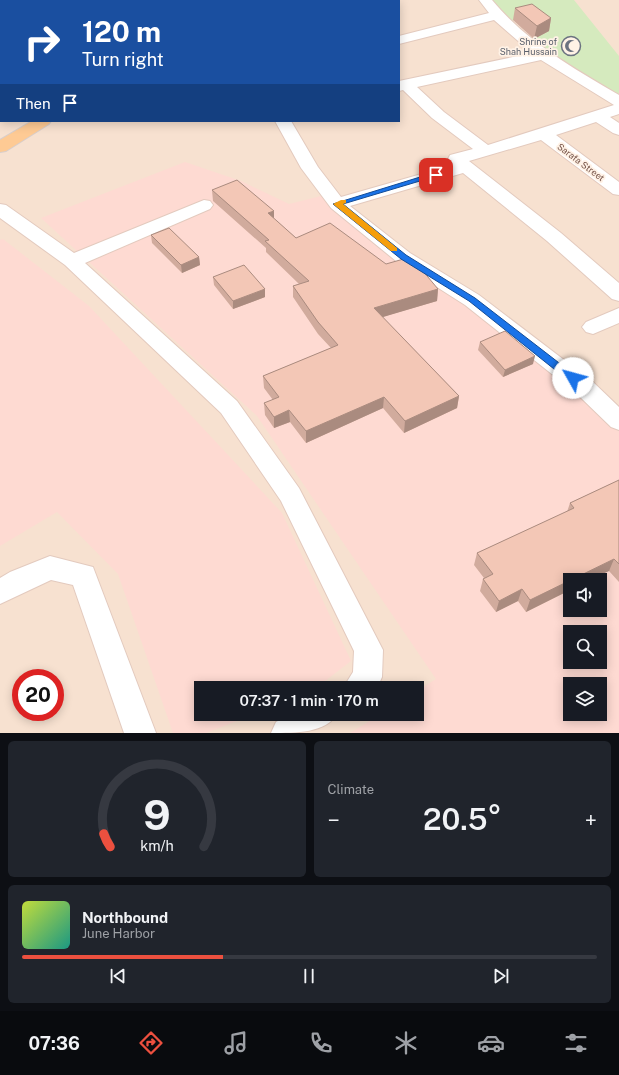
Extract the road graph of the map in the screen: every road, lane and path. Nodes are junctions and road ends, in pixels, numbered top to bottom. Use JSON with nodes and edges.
{"nodes":[{"id":1,"x":485,"y":0,"type":"edge"},
{"id":2,"x":496,"y":15,"type":"junction"},
{"id":3,"x":400,"y":40,"type":"edge"},
{"id":4,"x":543,"y":55,"type":"junction"},
{"id":5,"x":403,"y":86,"type":"edge"},
{"id":6,"x":619,"y":102,"type":"edge"},
{"id":7,"x":619,"y":109,"type":"edge"},
{"id":8,"x":598,"y":116,"type":"junction"},
{"id":9,"x":41,"y":122,"type":"edge"},
{"id":10,"x":284,"y":122,"type":"edge"},
{"id":11,"x":619,"y":130,"type":"edge"},
{"id":12,"x":544,"y":134,"type":"junction"},
{"id":13,"x":0,"y":147,"type":"edge"},
{"id":14,"x":485,"y":150,"type":"junction"},
{"id":15,"x":464,"y":167,"type":"junction"},
{"id":16,"x":619,"y":190,"type":"edge"},
{"id":17,"x":337,"y":204,"type":"junction"},
{"id":18,"x":204,"y":205,"type":"dead end"},
{"id":19,"x":0,"y":209,"type":"edge"},
{"id":20,"x":72,"y":261,"type":"junction"},
{"id":21,"x":619,"y":294,"type":"edge"},
{"id":22,"x":619,"y":315,"type":"edge"},
{"id":23,"x":593,"y":327,"type":"dead end"},
{"id":24,"x":619,"y":421,"type":"edge"},
{"id":25,"x":0,"y":592,"type":"edge"},
{"id":26,"x":364,"y":681,"type":"edge"},
{"id":27,"x":309,"y":721,"type":"edge"},
{"id":28,"x":140,"y":733,"type":"edge"},
{"id":29,"x":287,"y":733,"type":"edge"}],
"edges":[{"from":1,"to":2,"type":"street"},
{"from":2,"to":3,"type":"street"},
{"from":2,"to":4,"type":"street"},
{"from":4,"to":5,"type":"street"},
{"from":4,"to":6,"type":"street"},
{"from":5,"to":14,"type":"street"},
{"from":7,"to":8,"type":"street"},
{"from":8,"to":11,"type":"street"},
{"from":8,"to":12,"type":"street"},
{"from":9,"to":13,"type":"main road"},
{"from":10,"to":17,"type":"street"},
{"from":12,"to":14,"type":"street"},
{"from":12,"to":16,"type":"street","name":"Sarafa Street"},
{"from":14,"to":15,"type":"street"},
{"from":15,"to":17,"type":"street"},
{"from":15,"to":21,"type":"street"},
{"from":17,"to":24,"type":"street"},
{"from":18,"to":20,"type":"street"},
{"from":19,"to":20,"type":"street"},
{"from":20,"to":26,"type":"street"},
{"from":22,"to":23,"type":"street"},
{"from":25,"to":28,"type":"street"},
{"from":27,"to":29,"type":"street"}]}
